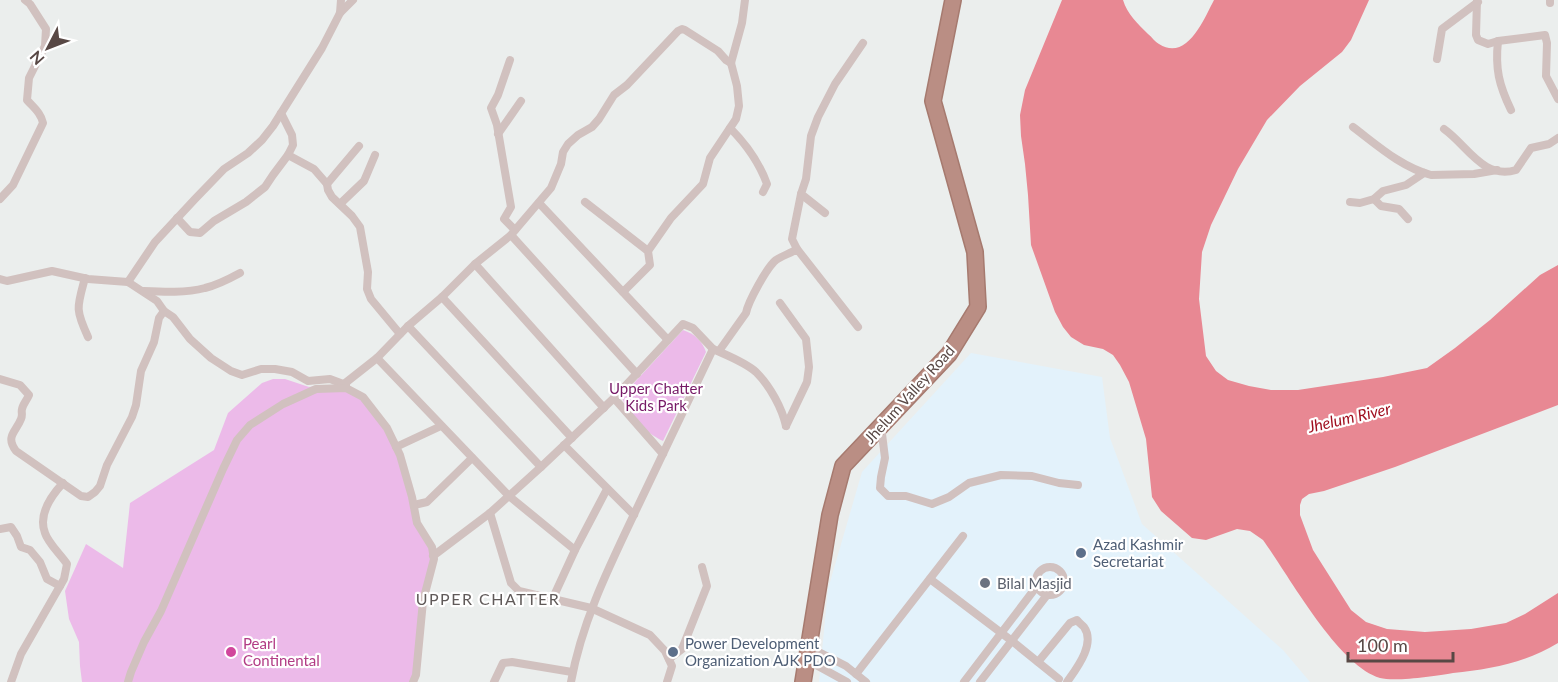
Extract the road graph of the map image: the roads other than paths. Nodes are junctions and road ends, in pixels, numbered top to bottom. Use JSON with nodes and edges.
{"nodes":[{"id":1,"x":26,"y":0,"type":"edge"},
{"id":2,"x":341,"y":0,"type":"edge"},
{"id":3,"x":353,"y":0,"type":"edge"},
{"id":4,"x":745,"y":0,"type":"edge"},
{"id":5,"x":953,"y":0,"type":"edge"},
{"id":6,"x":1478,"y":1,"type":"edge"},
{"id":7,"x":340,"y":14,"type":"junction"},
{"id":8,"x":1498,"y":41,"type":"junction"},
{"id":9,"x":863,"y":43,"type":"dead end"},
{"id":10,"x":1437,"y":59,"type":"dead end"},
{"id":11,"x":510,"y":60,"type":"dead end"},
{"id":12,"x":731,"y":63,"type":"junction"},
{"id":13,"x":1558,"y":99,"type":"edge"},
{"id":14,"x":521,"y":101,"type":"dead end"},
{"id":15,"x":1510,"y":110,"type":"dead end"},
{"id":16,"x":281,"y":113,"type":"junction"},
{"id":17,"x":1353,"y":127,"type":"dead end"},
{"id":18,"x":730,"y":128,"type":"junction"},
{"id":19,"x":1444,"y":129,"type":"dead end"},
{"id":20,"x":498,"y":134,"type":"junction"},
{"id":21,"x":1558,"y":138,"type":"edge"},
{"id":22,"x":359,"y":146,"type":"dead end"},
{"id":23,"x":288,"y":155,"type":"junction"},
{"id":24,"x":375,"y":155,"type":"dead end"},
{"id":25,"x":1497,"y":170,"type":"junction"},
{"id":26,"x":1424,"y":173,"type":"junction"},
{"id":27,"x":327,"y":184,"type":"junction"},
{"id":28,"x":763,"y":192,"type":"dead end"},
{"id":29,"x":801,"y":194,"type":"junction"},
{"id":30,"x":0,"y":199,"type":"edge"},
{"id":31,"x":1374,"y":199,"type":"junction"},
{"id":32,"x":585,"y":202,"type":"dead end"},
{"id":33,"x":1350,"y":202,"type":"dead end"},
{"id":34,"x":539,"y":203,"type":"junction"},
{"id":35,"x":340,"y":204,"type":"junction"},
{"id":36,"x":825,"y":213,"type":"dead end"},
{"id":37,"x":177,"y":218,"type":"junction"},
{"id":38,"x":1408,"y":219,"type":"dead end"},
{"id":39,"x":513,"y":232,"type":"junction"},
{"id":40,"x":798,"y":249,"type":"junction"},
{"id":41,"x":648,"y":251,"type":"junction"},
{"id":42,"x":475,"y":264,"type":"junction"},
{"id":43,"x":240,"y":273,"type":"dead end"},
{"id":44,"x":85,"y":278,"type":"junction"},
{"id":45,"x":0,"y":279,"type":"edge"},
{"id":46,"x":128,"y":282,"type":"junction"},
{"id":47,"x":143,"y":291,"type":"junction"},
{"id":48,"x":623,"y":292,"type":"junction"},
{"id":49,"x":442,"y":297,"type":"junction"},
{"id":50,"x":780,"y":303,"type":"dead end"},
{"id":51,"x":164,"y":311,"type":"junction"},
{"id":52,"x":408,"y":326,"type":"junction"},
{"id":53,"x":858,"y":327,"type":"dead end"},
{"id":54,"x":400,"y":334,"type":"junction"},
{"id":55,"x":88,"y":337,"type":"dead end"},
{"id":56,"x":668,"y":340,"type":"junction"},
{"id":57,"x":716,"y":350,"type":"junction"},
{"id":58,"x":377,"y":358,"type":"junction"},
{"id":59,"x":637,"y":374,"type":"junction"},
{"id":60,"x":0,"y":379,"type":"edge"},
{"id":61,"x":344,"y":384,"type":"junction"},
{"id":62,"x":356,"y":393,"type":"junction"},
{"id":63,"x":614,"y":398,"type":"junction"},
{"id":64,"x":604,"y":408,"type":"junction"},
{"id":65,"x":881,"y":425,"type":"junction"},
{"id":66,"x":441,"y":426,"type":"junction"},
{"id":67,"x":572,"y":438,"type":"junction"},
{"id":68,"x":564,"y":445,"type":"junction"},
{"id":69,"x":396,"y":447,"type":"junction"},
{"id":70,"x":663,"y":454,"type":"junction"},
{"id":71,"x":472,"y":458,"type":"junction"},
{"id":72,"x":541,"y":467,"type":"junction"},
{"id":73,"x":63,"y":483,"type":"junction"},
{"id":74,"x":1078,"y":485,"type":"dead end"},
{"id":75,"x":607,"y":489,"type":"junction"},
{"id":76,"x":509,"y":496,"type":"junction"},
{"id":77,"x":414,"y":505,"type":"junction"},
{"id":78,"x":490,"y":513,"type":"junction"},
{"id":79,"x":634,"y":515,"type":"junction"},
{"id":80,"x":0,"y":529,"type":"edge"},
{"id":81,"x":963,"y":536,"type":"dead end"},
{"id":82,"x":576,"y":550,"type":"junction"},
{"id":83,"x":433,"y":556,"type":"junction"},
{"id":84,"x":702,"y":567,"type":"dead end"},
{"id":85,"x":930,"y":579,"type":"junction"},
{"id":86,"x":60,"y":586,"type":"junction"},
{"id":87,"x":1037,"y":586,"type":"junction"},
{"id":88,"x":1047,"y":595,"type":"junction"},
{"id":89,"x":552,"y":600,"type":"junction"},
{"id":90,"x":591,"y":608,"type":"junction"},
{"id":91,"x":1001,"y":633,"type":"junction"},
{"id":92,"x":1012,"y":641,"type":"junction"},
{"id":93,"x":808,"y":653,"type":"junction"},
{"id":94,"x":669,"y":659,"type":"junction"},
{"id":95,"x":1038,"y":662,"type":"junction"},
{"id":96,"x":572,"y":672,"type":"junction"},
{"id":97,"x":856,"y":674,"type":"junction"},
{"id":98,"x":1063,"y":681,"type":"edge"},
{"id":99,"x":11,"y":682,"type":"edge"},
{"id":100,"x":128,"y":682,"type":"edge"},
{"id":101,"x":413,"y":682,"type":"edge"},
{"id":102,"x":494,"y":682,"type":"edge"},
{"id":103,"x":571,"y":682,"type":"edge"},
{"id":104,"x":668,"y":682,"type":"edge"},
{"id":105,"x":803,"y":682,"type":"edge"},
{"id":106,"x":847,"y":682,"type":"edge"},
{"id":107,"x":866,"y":682,"type":"edge"},
{"id":108,"x":964,"y":682,"type":"edge"},
{"id":109,"x":980,"y":682,"type":"edge"}],
"edges":[{"from":1,"to":30,"type":"street"},
{"from":2,"to":7,"type":"street"},
{"from":3,"to":7,"type":"street"},
{"from":4,"to":12,"type":"street"},
{"from":5,"to":65,"type":"highway","name":"Jhelum Valley Road"},
{"from":6,"to":8,"type":"street"},
{"from":6,"to":10,"type":"street"},
{"from":7,"to":16,"type":"street"},
{"from":8,"to":13,"type":"street"},
{"from":8,"to":15,"type":"street"},
{"from":9,"to":29,"type":"street"},
{"from":11,"to":20,"type":"street"},
{"from":12,"to":18,"type":"street"},
{"from":12,"to":34,"type":"street"},
{"from":14,"to":20,"type":"street"},
{"from":16,"to":23,"type":"street"},
{"from":16,"to":37,"type":"street"},
{"from":17,"to":26,"type":"street"},
{"from":18,"to":28,"type":"street"},
{"from":18,"to":41,"type":"street"},
{"from":19,"to":25,"type":"street"},
{"from":20,"to":39,"type":"street"},
{"from":21,"to":25,"type":"street"},
{"from":22,"to":27,"type":"street"},
{"from":23,"to":27,"type":"street"},
{"from":23,"to":37,"type":"street"},
{"from":24,"to":35,"type":"street"},
{"from":25,"to":26,"type":"street"},
{"from":26,"to":31,"type":"street"},
{"from":27,"to":35,"type":"street"},
{"from":29,"to":36,"type":"street"},
{"from":29,"to":40,"type":"street"},
{"from":31,"to":33,"type":"street"},
{"from":31,"to":38,"type":"street"},
{"from":32,"to":41,"type":"street"},
{"from":34,"to":39,"type":"street"},
{"from":34,"to":48,"type":"street"},
{"from":35,"to":54,"type":"street"},
{"from":37,"to":46,"type":"street"},
{"from":39,"to":42,"type":"street"},
{"from":39,"to":59,"type":"street"},
{"from":40,"to":53,"type":"street"},
{"from":40,"to":57,"type":"street"},
{"from":41,"to":48,"type":"street"},
{"from":42,"to":49,"type":"street"},
{"from":42,"to":64,"type":"street"},
{"from":43,"to":47,"type":"street"},
{"from":44,"to":45,"type":"street"},
{"from":44,"to":46,"type":"street"},
{"from":44,"to":55,"type":"street"},
{"from":46,"to":47,"type":"street"},
{"from":47,"to":51,"type":"street"},
{"from":48,"to":56,"type":"street"},
{"from":49,"to":52,"type":"street"},
{"from":49,"to":67,"type":"street"},
{"from":50,"to":57,"type":"street"},
{"from":51,"to":61,"type":"street"},
{"from":51,"to":73,"type":"street"},
{"from":52,"to":54,"type":"street"},
{"from":52,"to":72,"type":"street"},
{"from":54,"to":58,"type":"street"},
{"from":56,"to":57,"type":"street"},
{"from":56,"to":59,"type":"street"},
{"from":57,"to":70,"type":"street"},
{"from":58,"to":61,"type":"street"},
{"from":58,"to":66,"type":"street"},
{"from":59,"to":63,"type":"street"},
{"from":60,"to":73,"type":"street"},
{"from":61,"to":62,"type":"street"},
{"from":62,"to":69,"type":"street"},
{"from":62,"to":100,"type":"street"},
{"from":63,"to":64,"type":"street"},
{"from":63,"to":70,"type":"street"},
{"from":64,"to":67,"type":"street"},
{"from":65,"to":74,"type":"street"},
{"from":65,"to":93,"type":"highway","name":"Jhelum Valley Road"},
{"from":66,"to":69,"type":"street"},
{"from":66,"to":71,"type":"street"},
{"from":67,"to":68,"type":"street"},
{"from":68,"to":72,"type":"street"},
{"from":68,"to":75,"type":"street"},
{"from":69,"to":77,"type":"street"},
{"from":70,"to":79,"type":"street"},
{"from":71,"to":76,"type":"street"},
{"from":71,"to":77,"type":"street"},
{"from":72,"to":76,"type":"street"},
{"from":73,"to":86,"type":"street"},
{"from":75,"to":79,"type":"street"},
{"from":75,"to":82,"type":"street"},
{"from":76,"to":78,"type":"street"},
{"from":76,"to":82,"type":"street"},
{"from":77,"to":83,"type":"street"},
{"from":78,"to":83,"type":"street"},
{"from":78,"to":89,"type":"street"},
{"from":79,"to":90,"type":"street"},
{"from":80,"to":86,"type":"street"},
{"from":81,"to":85,"type":"street"},
{"from":82,"to":89,"type":"street"},
{"from":83,"to":101,"type":"street"},
{"from":84,"to":94,"type":"street"},
{"from":85,"to":91,"type":"street"},
{"from":85,"to":97,"type":"street"},
{"from":86,"to":99,"type":"street"},
{"from":87,"to":88,"type":"street"},
{"from":87,"to":88,"type":"street"},
{"from":87,"to":91,"type":"street"},
{"from":88,"to":92,"type":"street"},
{"from":89,"to":90,"type":"street"},
{"from":90,"to":94,"type":"street"},
{"from":90,"to":96,"type":"street"},
{"from":91,"to":92,"type":"street"},
{"from":91,"to":108,"type":"street"},
{"from":92,"to":95,"type":"street"},
{"from":92,"to":109,"type":"street"},
{"from":93,"to":97,"type":"street"},
{"from":93,"to":105,"type":"highway","name":"Jhelum Valley Road"},
{"from":93,"to":106,"type":"street"},
{"from":94,"to":104,"type":"street"},
{"from":95,"to":98,"type":"street"},
{"from":95,"to":98,"type":"street"},
{"from":96,"to":102,"type":"street"},
{"from":96,"to":103,"type":"street"},
{"from":97,"to":107,"type":"street"}]}
